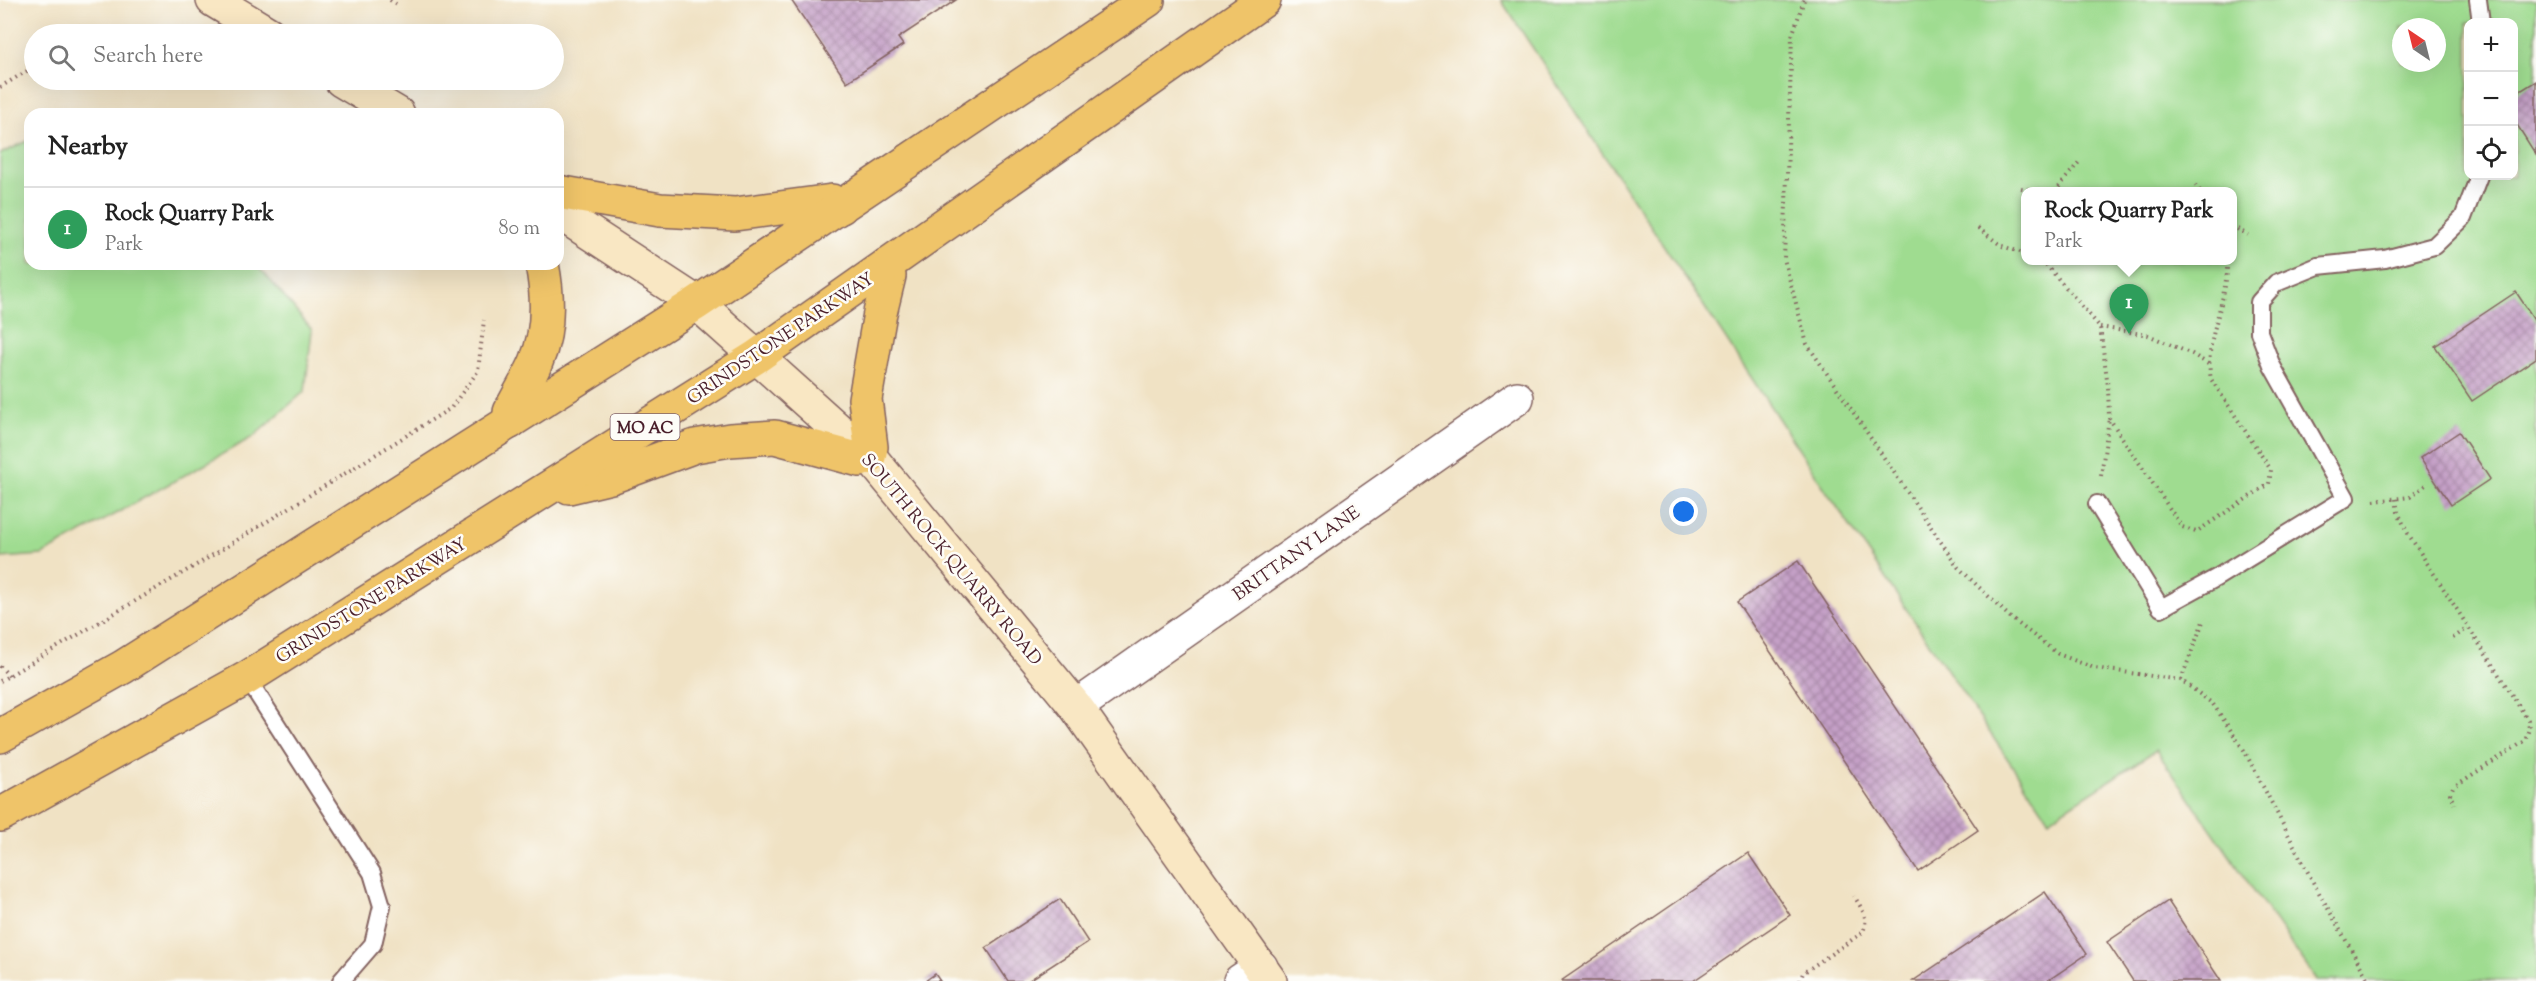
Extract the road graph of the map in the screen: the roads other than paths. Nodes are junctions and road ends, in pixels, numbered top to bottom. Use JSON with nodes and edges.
{"nodes":[{"id":1,"x":213,"y":0,"type":"edge"},
{"id":2,"x":1148,"y":0,"type":"edge"},
{"id":3,"x":1264,"y":0,"type":"edge"},
{"id":4,"x":2478,"y":0,"type":"edge"},
{"id":5,"x":2480,"y":18,"type":"edge"},
{"id":6,"x":253,"y":24,"type":"edge"},
{"id":7,"x":358,"y":90,"type":"edge"},
{"id":8,"x":388,"y":108,"type":"edge"},
{"id":9,"x":2477,"y":180,"type":"edge"},
{"id":10,"x":564,"y":193,"type":"edge"},
{"id":11,"x":841,"y":207,"type":"junction"},
{"id":12,"x":564,"y":216,"type":"edge"},
{"id":13,"x":887,"y":265,"type":"junction"},
{"id":14,"x":543,"y":270,"type":"edge"},
{"id":15,"x":697,"y":303,"type":"junction"},
{"id":16,"x":756,"y":357,"type":"junction"},
{"id":17,"x":1517,"y":398,"type":"dead end"},
{"id":18,"x":510,"y":422,"type":"junction"},
{"id":19,"x":868,"y":457,"type":"junction"},
{"id":20,"x":560,"y":481,"type":"junction"},
{"id":21,"x":2097,"y":504,"type":"road end"},
{"id":22,"x":247,"y":678,"type":"junction"},
{"id":23,"x":1076,"y":707,"type":"junction"},
{"id":24,"x":0,"y":736,"type":"edge"},
{"id":25,"x":0,"y":815,"type":"edge"},
{"id":26,"x":1257,"y":976,"type":"edge"},
{"id":27,"x":341,"y":981,"type":"edge"}],
"edges":[{"from":1,"to":6,"type":"street"},
{"from":2,"to":11,"type":"main road"},
{"from":3,"to":13,"type":"main road","name":"GRINDSTONE PARKWAY","number":"MO AC"},
{"from":4,"to":5,"type":"lane"},
{"from":7,"to":8,"type":"street"},
{"from":9,"to":21,"type":"lane"},
{"from":10,"to":11,"type":"main road"},
{"from":11,"to":15,"type":"main road"},
{"from":12,"to":15,"type":"street","name":"SOUTH ROCK QUARRY ROAD"},
{"from":13,"to":16,"type":"main road","name":"GRINDSTONE PARKWAY","number":"MO AC"},
{"from":13,"to":19,"type":"main road"},
{"from":14,"to":18,"type":"main road"},
{"from":15,"to":16,"type":"street","name":"SOUTH ROCK QUARRY ROAD"},
{"from":15,"to":18,"type":"main road"},
{"from":16,"to":19,"type":"street","name":"SOUTH ROCK QUARRY ROAD"},
{"from":16,"to":20,"type":"main road","name":"GRINDSTONE PARKWAY","number":"MO AC"},
{"from":17,"to":23,"type":"street","name":"BRITTANY LANE"},
{"from":18,"to":24,"type":"main road"},
{"from":19,"to":20,"type":"main road"},
{"from":19,"to":23,"type":"street","name":"SOUTH ROCK QUARRY ROAD"},
{"from":20,"to":22,"type":"main road","name":"GRINDSTONE PARKWAY","number":"MO AC"},
{"from":22,"to":25,"type":"main road","name":"GRINDSTONE PARKWAY","number":"MO AC"},
{"from":22,"to":27,"type":"lane"},
{"from":23,"to":26,"type":"street","name":"SOUTH ROCK QUARRY ROAD"}]}
